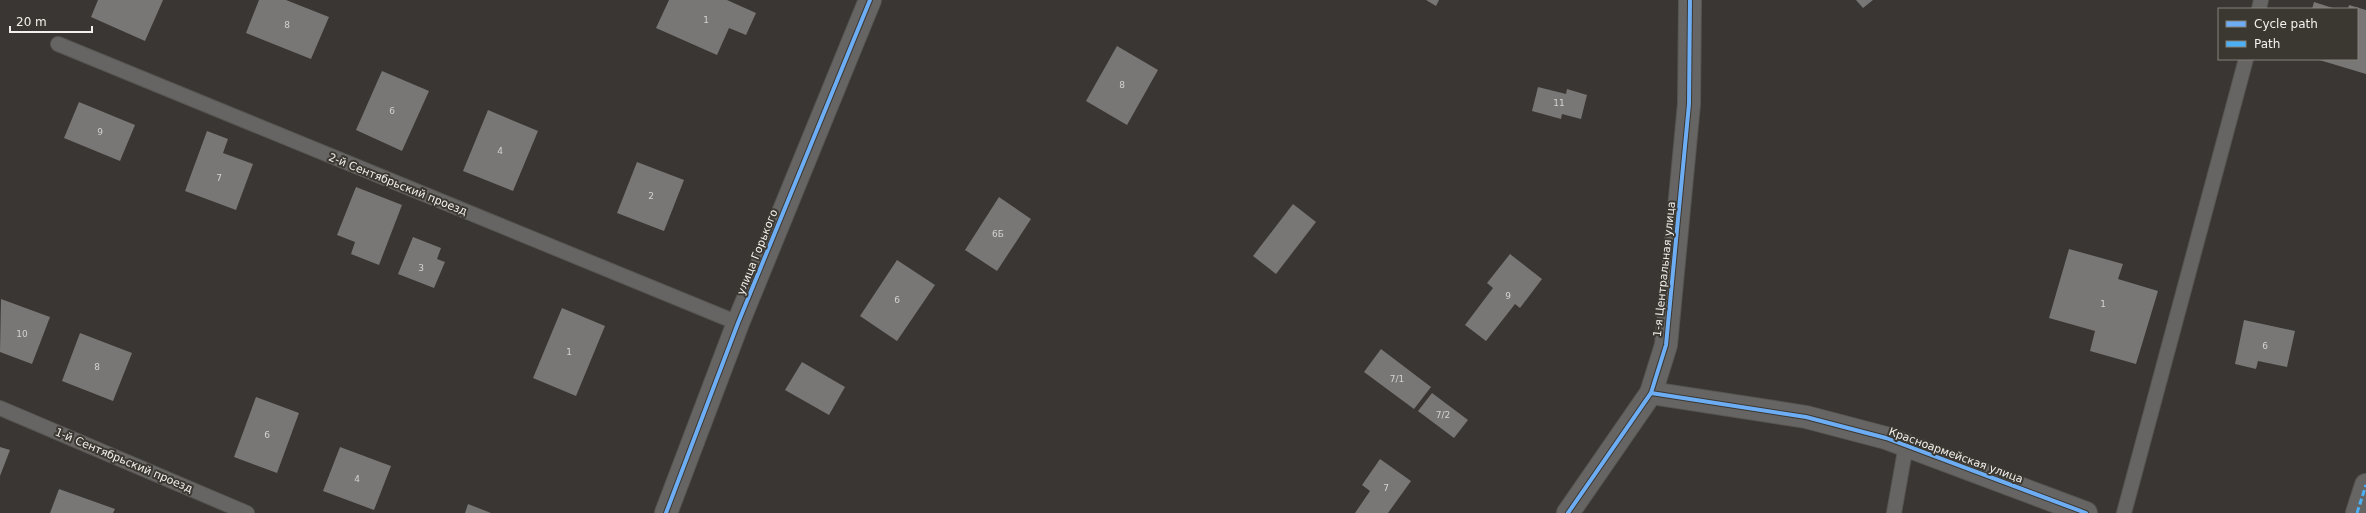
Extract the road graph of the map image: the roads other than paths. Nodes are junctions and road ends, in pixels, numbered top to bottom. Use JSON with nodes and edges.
{"nodes":[{"id":1,"x":870,"y":0,"type":"edge"},
{"id":2,"x":1690,"y":0,"type":"edge"},
{"id":3,"x":58,"y":44,"type":"dead end"},
{"id":4,"x":2246,"y":60,"type":"edge"},
{"id":5,"x":738,"y":323,"type":"junction"},
{"id":6,"x":1651,"y":393,"type":"junction"},
{"id":7,"x":0,"y":408,"type":"edge"},
{"id":8,"x":1906,"y":445,"type":"junction"},
{"id":9,"x":2366,"y":486,"type":"edge"},
{"id":10,"x":2063,"y":509,"type":"edge"},
{"id":11,"x":247,"y":513,"type":"edge"},
{"id":12,"x":666,"y":513,"type":"edge"},
{"id":13,"x":1568,"y":513,"type":"edge"},
{"id":14,"x":1894,"y":513,"type":"edge"},
{"id":15,"x":2086,"y":513,"type":"edge"},
{"id":16,"x":2124,"y":513,"type":"edge"},
{"id":17,"x":2357,"y":513,"type":"edge"}],
"edges":[{"from":1,"to":5,"type":"street","name":"улица Горького"},
{"from":2,"to":6,"type":"street","name":"1-я Центральная улица"},
{"from":3,"to":5,"type":"lane","name":"2-й Сентябрьский проезд"},
{"from":4,"to":16,"type":"lane"},
{"from":5,"to":12,"type":"street","name":"улица Горького"},
{"from":6,"to":8,"type":"street","name":"Красноармейская улица"},
{"from":6,"to":13,"type":"street","name":"1-я Центральная улица"},
{"from":7,"to":11,"type":"lane","name":"1-й Сентябрьский проезд"},
{"from":8,"to":10,"type":"street","name":"Красноармейская улица"},
{"from":8,"to":14,"type":"lane"},
{"from":9,"to":17,"type":"street"},
{"from":10,"to":15,"type":"street","name":"Красноармейская улица"}]}
